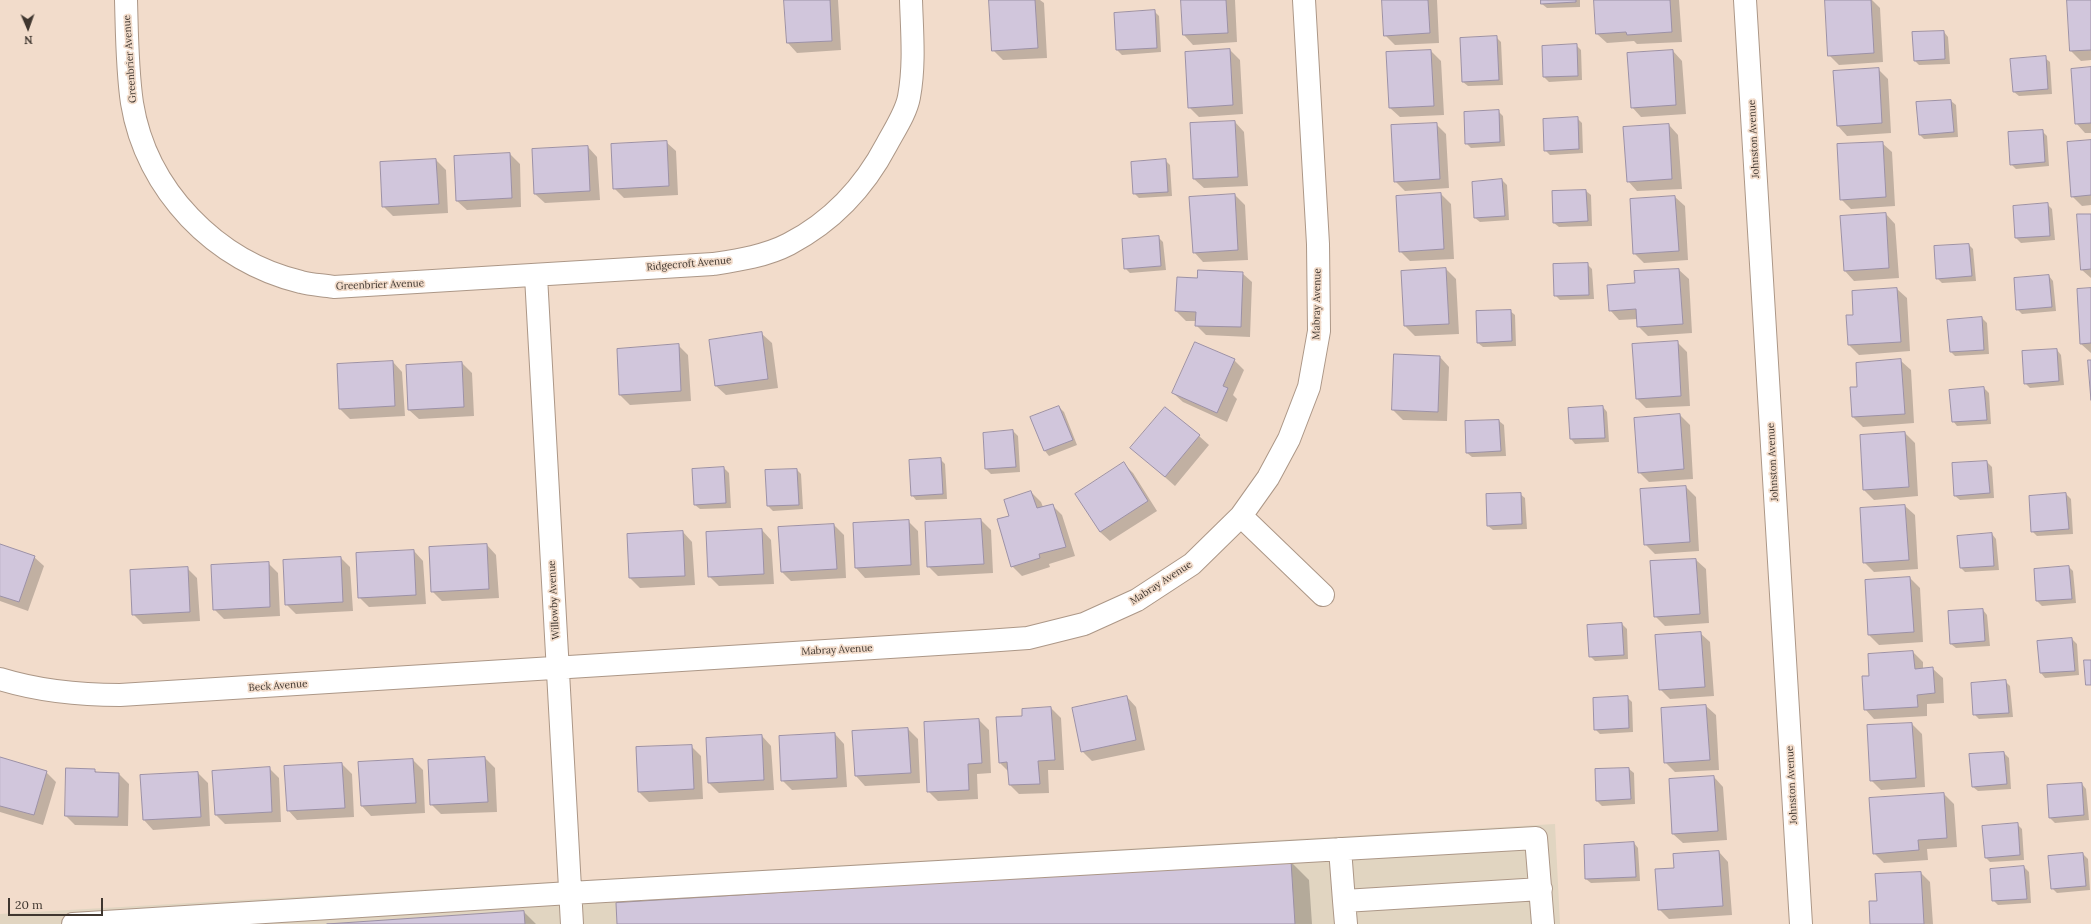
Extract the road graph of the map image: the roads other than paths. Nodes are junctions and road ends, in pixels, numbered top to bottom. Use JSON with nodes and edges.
{"nodes":[{"id":1,"x":126,"y":0,"type":"edge"},
{"id":2,"x":911,"y":0,"type":"edge"},
{"id":3,"x":1304,"y":0,"type":"edge"},
{"id":4,"x":1745,"y":0,"type":"edge"},
{"id":5,"x":536,"y":276,"type":"junction"},
{"id":6,"x":1241,"y":516,"type":"junction"},
{"id":7,"x":1323,"y":595,"type":"dead end"},
{"id":8,"x":558,"y":667,"type":"junction"},
{"id":9,"x":0,"y":679,"type":"edge"},
{"id":10,"x":1340,"y":849,"type":"junction"},
{"id":11,"x":1541,"y":888,"type":"junction"},
{"id":12,"x":570,"y":893,"type":"junction"},
{"id":13,"x":1344,"y":901,"type":"junction"},
{"id":14,"x":74,"y":924,"type":"edge"},
{"id":15,"x":572,"y":924,"type":"edge"},
{"id":16,"x":1346,"y":924,"type":"edge"},
{"id":17,"x":1543,"y":924,"type":"edge"},
{"id":18,"x":1801,"y":924,"type":"edge"}],
"edges":[{"from":1,"to":5,"type":"street","name":"Greenbrier Avenue"},
{"from":2,"to":5,"type":"street","name":"Ridgecroft Avenue"},
{"from":3,"to":6,"type":"street","name":"Mabray Avenue"},
{"from":4,"to":18,"type":"street","name":"Johnston Avenue"},
{"from":5,"to":8,"type":"street","name":"Willowby Avenue"},
{"from":6,"to":7,"type":"street"},
{"from":6,"to":8,"type":"street","name":"Mabray Avenue"},
{"from":8,"to":9,"type":"street","name":"Beck Avenue"},
{"from":8,"to":12,"type":"street","name":"Willowby Avenue"},
{"from":10,"to":11,"type":"street"},
{"from":10,"to":12,"type":"street"},
{"from":10,"to":13,"type":"street"},
{"from":11,"to":13,"type":"street"},
{"from":11,"to":17,"type":"street"},
{"from":12,"to":14,"type":"street"},
{"from":12,"to":15,"type":"street","name":"Willowby Avenue"},
{"from":13,"to":16,"type":"street"}]}
